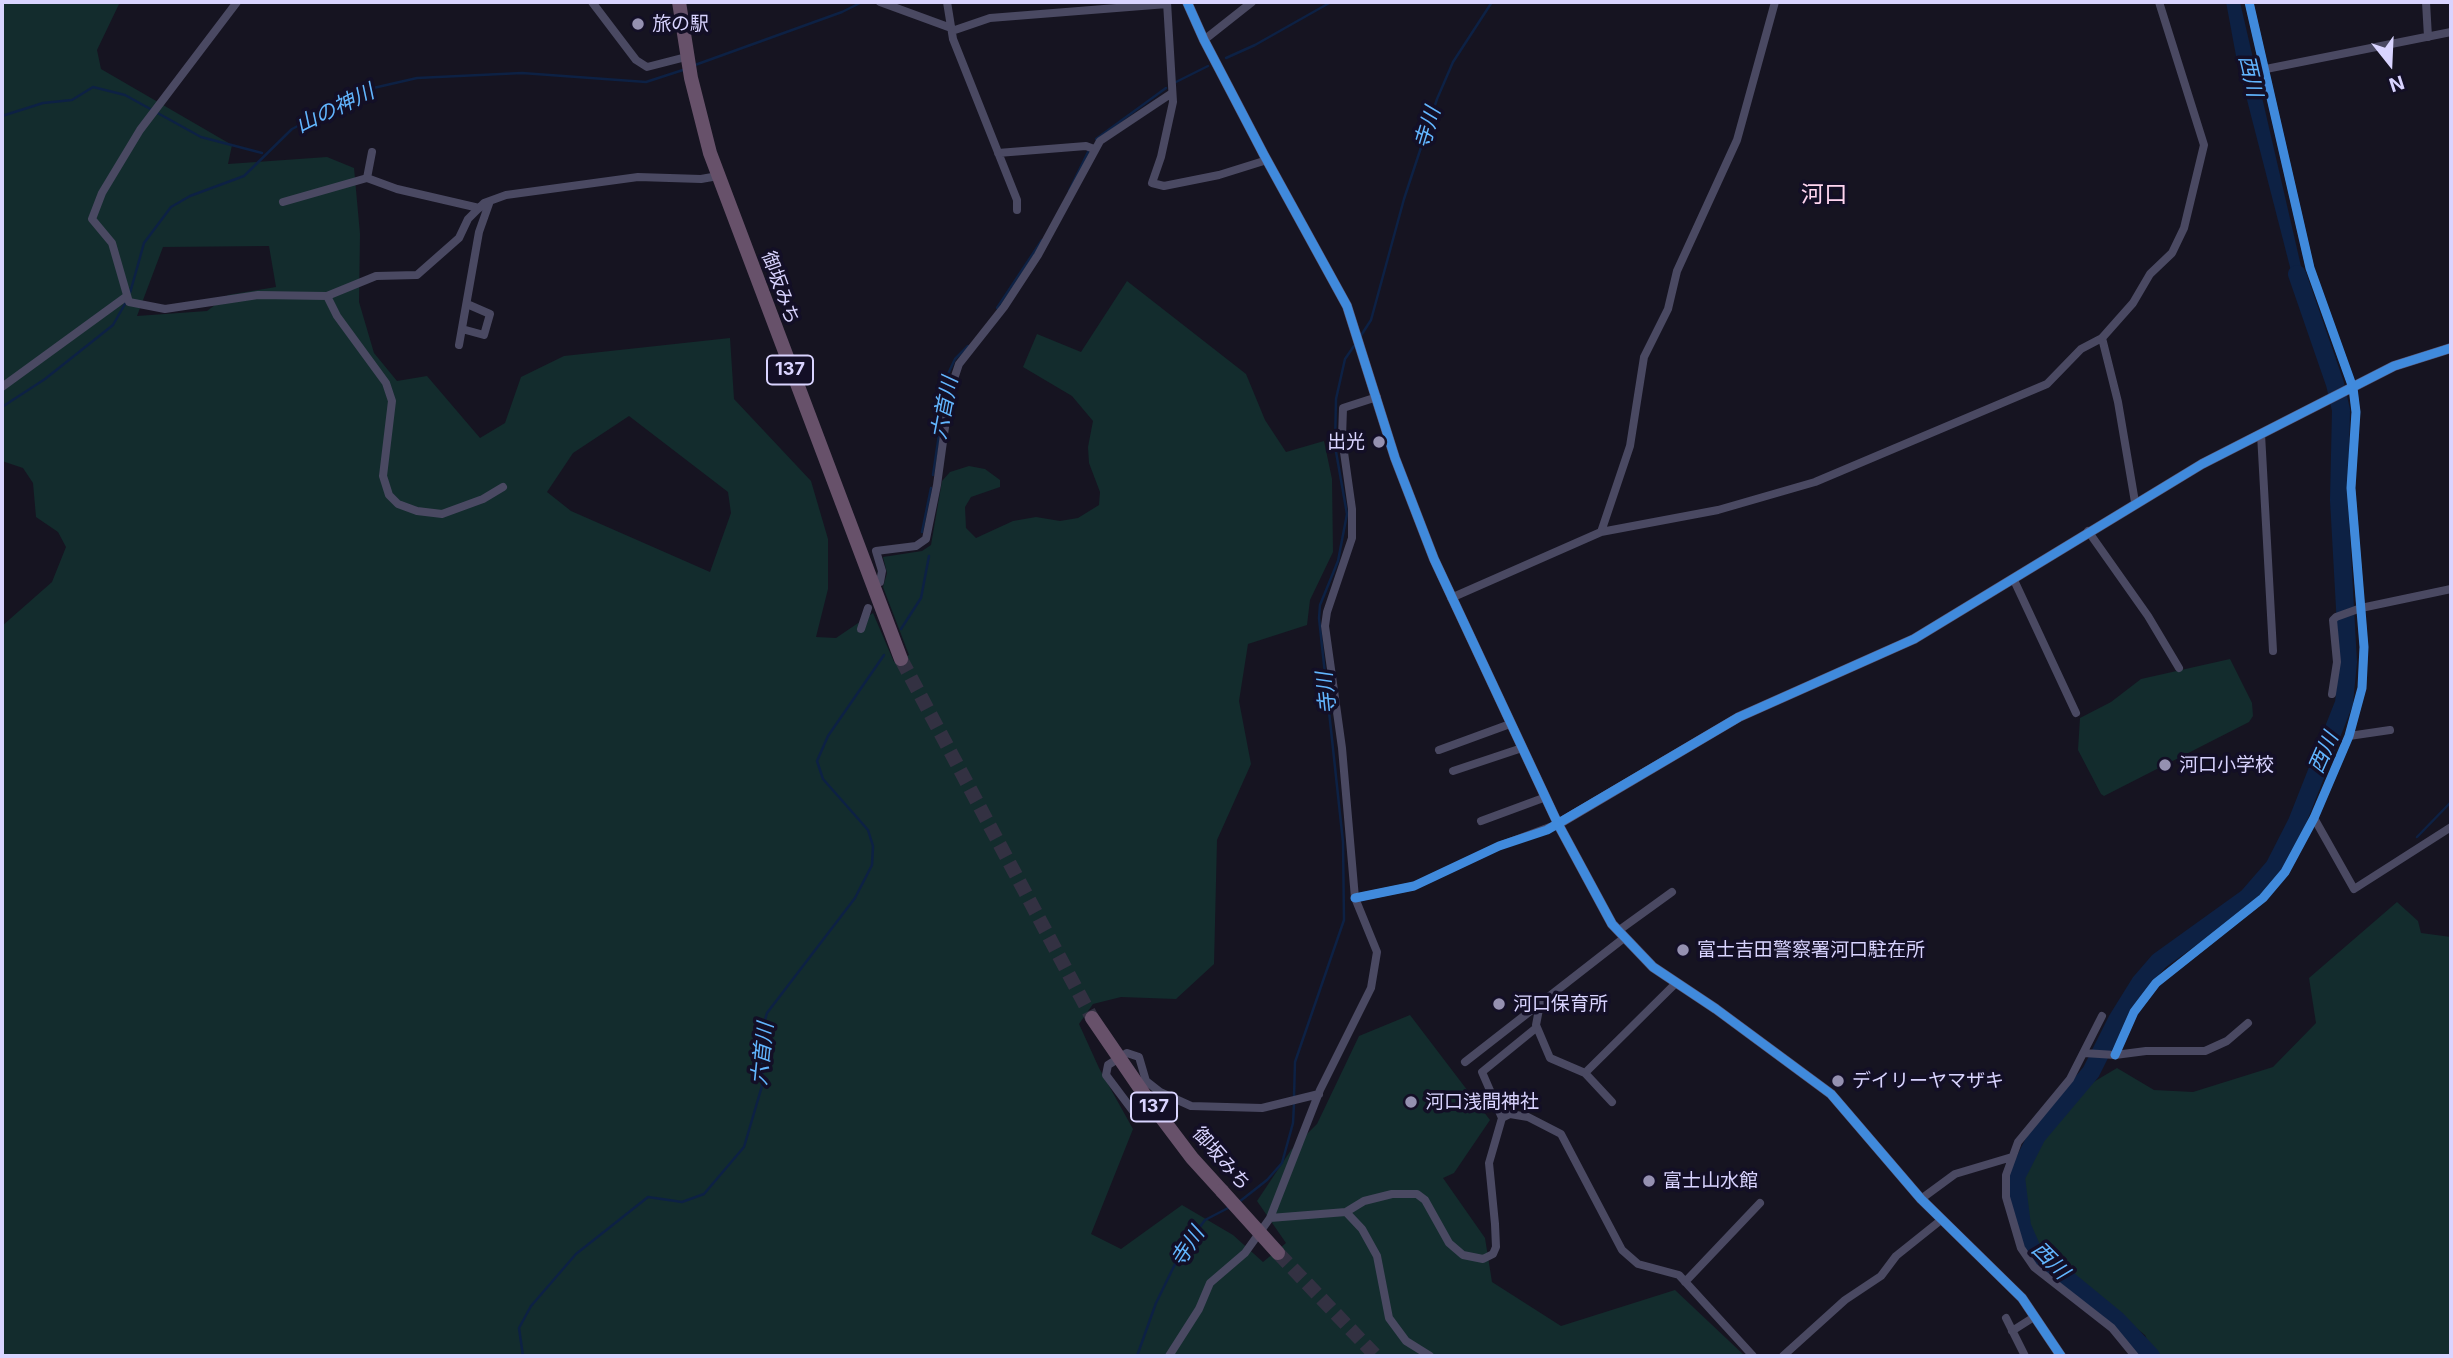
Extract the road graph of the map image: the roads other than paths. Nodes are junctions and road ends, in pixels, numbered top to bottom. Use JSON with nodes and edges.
{"nodes":[{"id":1,"x":237,"y":2,"type":"edge"},
{"id":2,"x":592,"y":2,"type":"edge"},
{"id":3,"x":679,"y":2,"type":"edge"},
{"id":4,"x":880,"y":2,"type":"edge"},
{"id":5,"x":947,"y":2,"type":"edge"},
{"id":6,"x":1187,"y":2,"type":"edge"},
{"id":7,"x":1252,"y":2,"type":"edge"},
{"id":8,"x":1775,"y":2,"type":"edge"},
{"id":9,"x":2159,"y":2,"type":"edge"},
{"id":10,"x":2249,"y":2,"type":"edge"},
{"id":11,"x":2426,"y":2,"type":"edge"},
{"id":12,"x":1167,"y":3,"type":"edge"},
{"id":13,"x":952,"y":30,"type":"junction"},
{"id":14,"x":2451,"y":32,"type":"edge"},
{"id":15,"x":2428,"y":37,"type":"junction"},
{"id":16,"x":1204,"y":40,"type":"junction"},
{"id":17,"x":687,"y":60,"type":"junction"},
{"id":18,"x":2266,"y":69,"type":"junction"},
{"id":19,"x":1172,"y":93,"type":"junction"},
{"id":20,"x":1094,"y":149,"type":"junction"},
{"id":21,"x":372,"y":152,"type":"dead end"},
{"id":22,"x":998,"y":153,"type":"junction"},
{"id":23,"x":1267,"y":160,"type":"junction"},
{"id":24,"x":718,"y":176,"type":"junction"},
{"id":25,"x":367,"y":178,"type":"junction"},
{"id":26,"x":490,"y":201,"type":"junction"},
{"id":27,"x":283,"y":202,"type":"dead end"},
{"id":28,"x":479,"y":208,"type":"junction"},
{"id":29,"x":1017,"y":210,"type":"dead end"},
{"id":30,"x":127,"y":296,"type":"junction"},
{"id":31,"x":327,"y":296,"type":"junction"},
{"id":32,"x":467,"y":304,"type":"junction"},
{"id":33,"x":462,"y":329,"type":"junction"},
{"id":34,"x":2102,"y":338,"type":"junction"},
{"id":35,"x":459,"y":345,"type":"dead end"},
{"id":36,"x":2451,"y":348,"type":"edge"},
{"id":37,"x":2,"y":387,"type":"edge"},
{"id":38,"x":2349,"y":390,"type":"junction"},
{"id":39,"x":1377,"y":397,"type":"junction"},
{"id":40,"x":2261,"y":435,"type":"junction"},
{"id":41,"x":503,"y":487,"type":"dead end"},
{"id":42,"x":2136,"y":502,"type":"junction"},
{"id":43,"x":2088,"y":531,"type":"junction"},
{"id":44,"x":1601,"y":532,"type":"junction"},
{"id":45,"x":2013,"y":578,"type":"junction"},
{"id":46,"x":880,"y":582,"type":"dead end"},
{"id":47,"x":2451,"y":589,"type":"edge"},
{"id":48,"x":1451,"y":598,"type":"junction"},
{"id":49,"x":868,"y":608,"type":"dead end"},
{"id":50,"x":2359,"y":609,"type":"junction"},
{"id":51,"x":861,"y":629,"type":"dead end"},
{"id":52,"x":2273,"y":651,"type":"dead end"},
{"id":53,"x":901,"y":659,"type":"tunnel mouth"},
{"id":54,"x":2179,"y":668,"type":"dead end"},
{"id":55,"x":2332,"y":694,"type":"dead end"},
{"id":56,"x":2076,"y":713,"type":"dead end"},
{"id":57,"x":1510,"y":724,"type":"junction"},
{"id":58,"x":2390,"y":730,"type":"dead end"},
{"id":59,"x":2349,"y":736,"type":"junction"},
{"id":60,"x":1522,"y":748,"type":"junction"},
{"id":61,"x":1439,"y":750,"type":"dead end"},
{"id":62,"x":1453,"y":771,"type":"dead end"},
{"id":63,"x":1546,"y":797,"type":"junction"},
{"id":64,"x":2314,"y":818,"type":"junction"},
{"id":65,"x":1481,"y":821,"type":"dead end"},
{"id":66,"x":1558,"y":824,"type":"junction"},
{"id":67,"x":2451,"y":827,"type":"edge"},
{"id":68,"x":1672,"y":892,"type":"dead end"},
{"id":69,"x":1355,"y":898,"type":"junction"},
{"id":70,"x":1621,"y":934,"type":"junction"},
{"id":71,"x":1676,"y":983,"type":"junction"},
{"id":72,"x":1540,"y":1004,"type":"junction"},
{"id":73,"x":2102,"y":1016,"type":"dead end"},
{"id":74,"x":1092,"y":1018,"type":"tunnel mouth"},
{"id":75,"x":2248,"y":1023,"type":"dead end"},
{"id":76,"x":1536,"y":1028,"type":"junction"},
{"id":77,"x":2088,"y":1053,"type":"junction"},
{"id":78,"x":2113,"y":1055,"type":"junction"},
{"id":79,"x":1117,"y":1057,"type":"junction"},
{"id":80,"x":1465,"y":1062,"type":"dead end"},
{"id":81,"x":1585,"y":1073,"type":"junction"},
{"id":82,"x":1319,"y":1094,"type":"junction"},
{"id":83,"x":1612,"y":1102,"type":"dead end"},
{"id":84,"x":1133,"y":1111,"type":"dead end"},
{"id":85,"x":1502,"y":1118,"type":"junction"},
{"id":86,"x":2012,"y":1157,"type":"junction"},
{"id":87,"x":1921,"y":1199,"type":"junction"},
{"id":88,"x":1760,"y":1202,"type":"dead end"},
{"id":89,"x":1346,"y":1212,"type":"junction"},
{"id":90,"x":1270,"y":1217,"type":"junction"},
{"id":91,"x":1941,"y":1220,"type":"junction"},
{"id":92,"x":1278,"y":1253,"type":"tunnel mouth"},
{"id":93,"x":1685,"y":1282,"type":"junction"},
{"id":94,"x":2034,"y":1317,"type":"junction"},
{"id":95,"x":2006,"y":1318,"type":"dead end"},
{"id":96,"x":2012,"y":1331,"type":"junction"},
{"id":97,"x":1169,"y":1356,"type":"edge"},
{"id":98,"x":1430,"y":1356,"type":"edge"},
{"id":99,"x":1753,"y":1356,"type":"edge"},
{"id":100,"x":1783,"y":1356,"type":"edge"},
{"id":101,"x":2025,"y":1356,"type":"edge"},
{"id":102,"x":2060,"y":1356,"type":"edge"},
{"id":103,"x":2135,"y":1356,"type":"edge"}],
"edges":[{"from":1,"to":30,"type":"street"},
{"from":2,"to":17,"type":"street"},
{"from":3,"to":17,"type":"highway","name":"御坂みち","number":"137"},
{"from":4,"to":13,"type":"street"},
{"from":5,"to":13,"type":"street"},
{"from":6,"to":16,"type":"street"},
{"from":7,"to":16,"type":"street"},
{"from":8,"to":44,"type":"street"},
{"from":9,"to":34,"type":"street"},
{"from":10,"to":18,"type":"street"},
{"from":11,"to":15,"type":"street"},
{"from":12,"to":13,"type":"street"},
{"from":12,"to":19,"type":"street"},
{"from":13,"to":22,"type":"street"},
{"from":14,"to":15,"type":"street"},
{"from":15,"to":18,"type":"street"},
{"from":16,"to":23,"type":"street"},
{"from":17,"to":24,"type":"highway","name":"御坂みち","number":"137"},
{"from":18,"to":38,"type":"street"},
{"from":19,"to":20,"type":"street"},
{"from":19,"to":23,"type":"street"},
{"from":20,"to":22,"type":"street"},
{"from":20,"to":46,"type":"street"},
{"from":21,"to":25,"type":"street"},
{"from":22,"to":29,"type":"street"},
{"from":23,"to":39,"type":"street"},
{"from":24,"to":26,"type":"street"},
{"from":24,"to":53,"type":"highway","name":"御坂みち","number":"137"},
{"from":25,"to":27,"type":"street"},
{"from":25,"to":28,"type":"street"},
{"from":26,"to":28,"type":"street"},
{"from":26,"to":32,"type":"street"},
{"from":28,"to":31,"type":"street"},
{"from":30,"to":31,"type":"street"},
{"from":30,"to":37,"type":"street"},
{"from":31,"to":41,"type":"street"},
{"from":32,"to":33,"type":"street"},
{"from":32,"to":33,"type":"street"},
{"from":33,"to":35,"type":"street"},
{"from":34,"to":42,"type":"street"},
{"from":34,"to":44,"type":"street"},
{"from":36,"to":38,"type":"street"},
{"from":38,"to":40,"type":"street"},
{"from":38,"to":50,"type":"street"},
{"from":39,"to":48,"type":"street"},
{"from":39,"to":69,"type":"street"},
{"from":40,"to":42,"type":"street"},
{"from":40,"to":52,"type":"street"},
{"from":42,"to":43,"type":"street"},
{"from":43,"to":45,"type":"street"},
{"from":43,"to":54,"type":"street"},
{"from":44,"to":48,"type":"street"},
{"from":45,"to":56,"type":"street"},
{"from":45,"to":66,"type":"street"},
{"from":47,"to":50,"type":"street"},
{"from":48,"to":57,"type":"street"},
{"from":49,"to":51,"type":"street"},
{"from":50,"to":55,"type":"street"},
{"from":50,"to":59,"type":"street"},
{"from":57,"to":60,"type":"street"},
{"from":57,"to":61,"type":"street"},
{"from":58,"to":59,"type":"street"},
{"from":59,"to":64,"type":"street"},
{"from":60,"to":62,"type":"street"},
{"from":60,"to":63,"type":"street"},
{"from":63,"to":65,"type":"street"},
{"from":63,"to":66,"type":"street"},
{"from":64,"to":67,"type":"street"},
{"from":64,"to":78,"type":"street"},
{"from":66,"to":69,"type":"street"},
{"from":66,"to":70,"type":"street"},
{"from":68,"to":70,"type":"street"},
{"from":69,"to":82,"type":"street"},
{"from":70,"to":71,"type":"street"},
{"from":70,"to":72,"type":"street"},
{"from":71,"to":81,"type":"street"},
{"from":71,"to":87,"type":"street"},
{"from":72,"to":76,"type":"street"},
{"from":72,"to":80,"type":"street"},
{"from":73,"to":77,"type":"street"},
{"from":74,"to":79,"type":"highway","name":"御坂みち","number":"137"},
{"from":75,"to":78,"type":"street"},
{"from":76,"to":81,"type":"street"},
{"from":76,"to":85,"type":"street"},
{"from":77,"to":78,"type":"street"},
{"from":77,"to":86,"type":"street"},
{"from":79,"to":82,"type":"street"},
{"from":79,"to":84,"type":"street"},
{"from":79,"to":92,"type":"highway","name":"御坂みち","number":"137","bridge":true},
{"from":81,"to":83,"type":"street"},
{"from":82,"to":90,"type":"street"},
{"from":85,"to":89,"type":"street"},
{"from":85,"to":93,"type":"street"},
{"from":86,"to":87,"type":"street"},
{"from":86,"to":103,"type":"street"},
{"from":87,"to":91,"type":"street"},
{"from":88,"to":93,"type":"street"},
{"from":89,"to":90,"type":"street"},
{"from":89,"to":98,"type":"street"},
{"from":90,"to":97,"type":"street"},
{"from":91,"to":94,"type":"street"},
{"from":91,"to":100,"type":"street"},
{"from":93,"to":99,"type":"street"},
{"from":94,"to":96,"type":"street"},
{"from":94,"to":102,"type":"street"},
{"from":95,"to":96,"type":"street"},
{"from":96,"to":101,"type":"street"}]}
